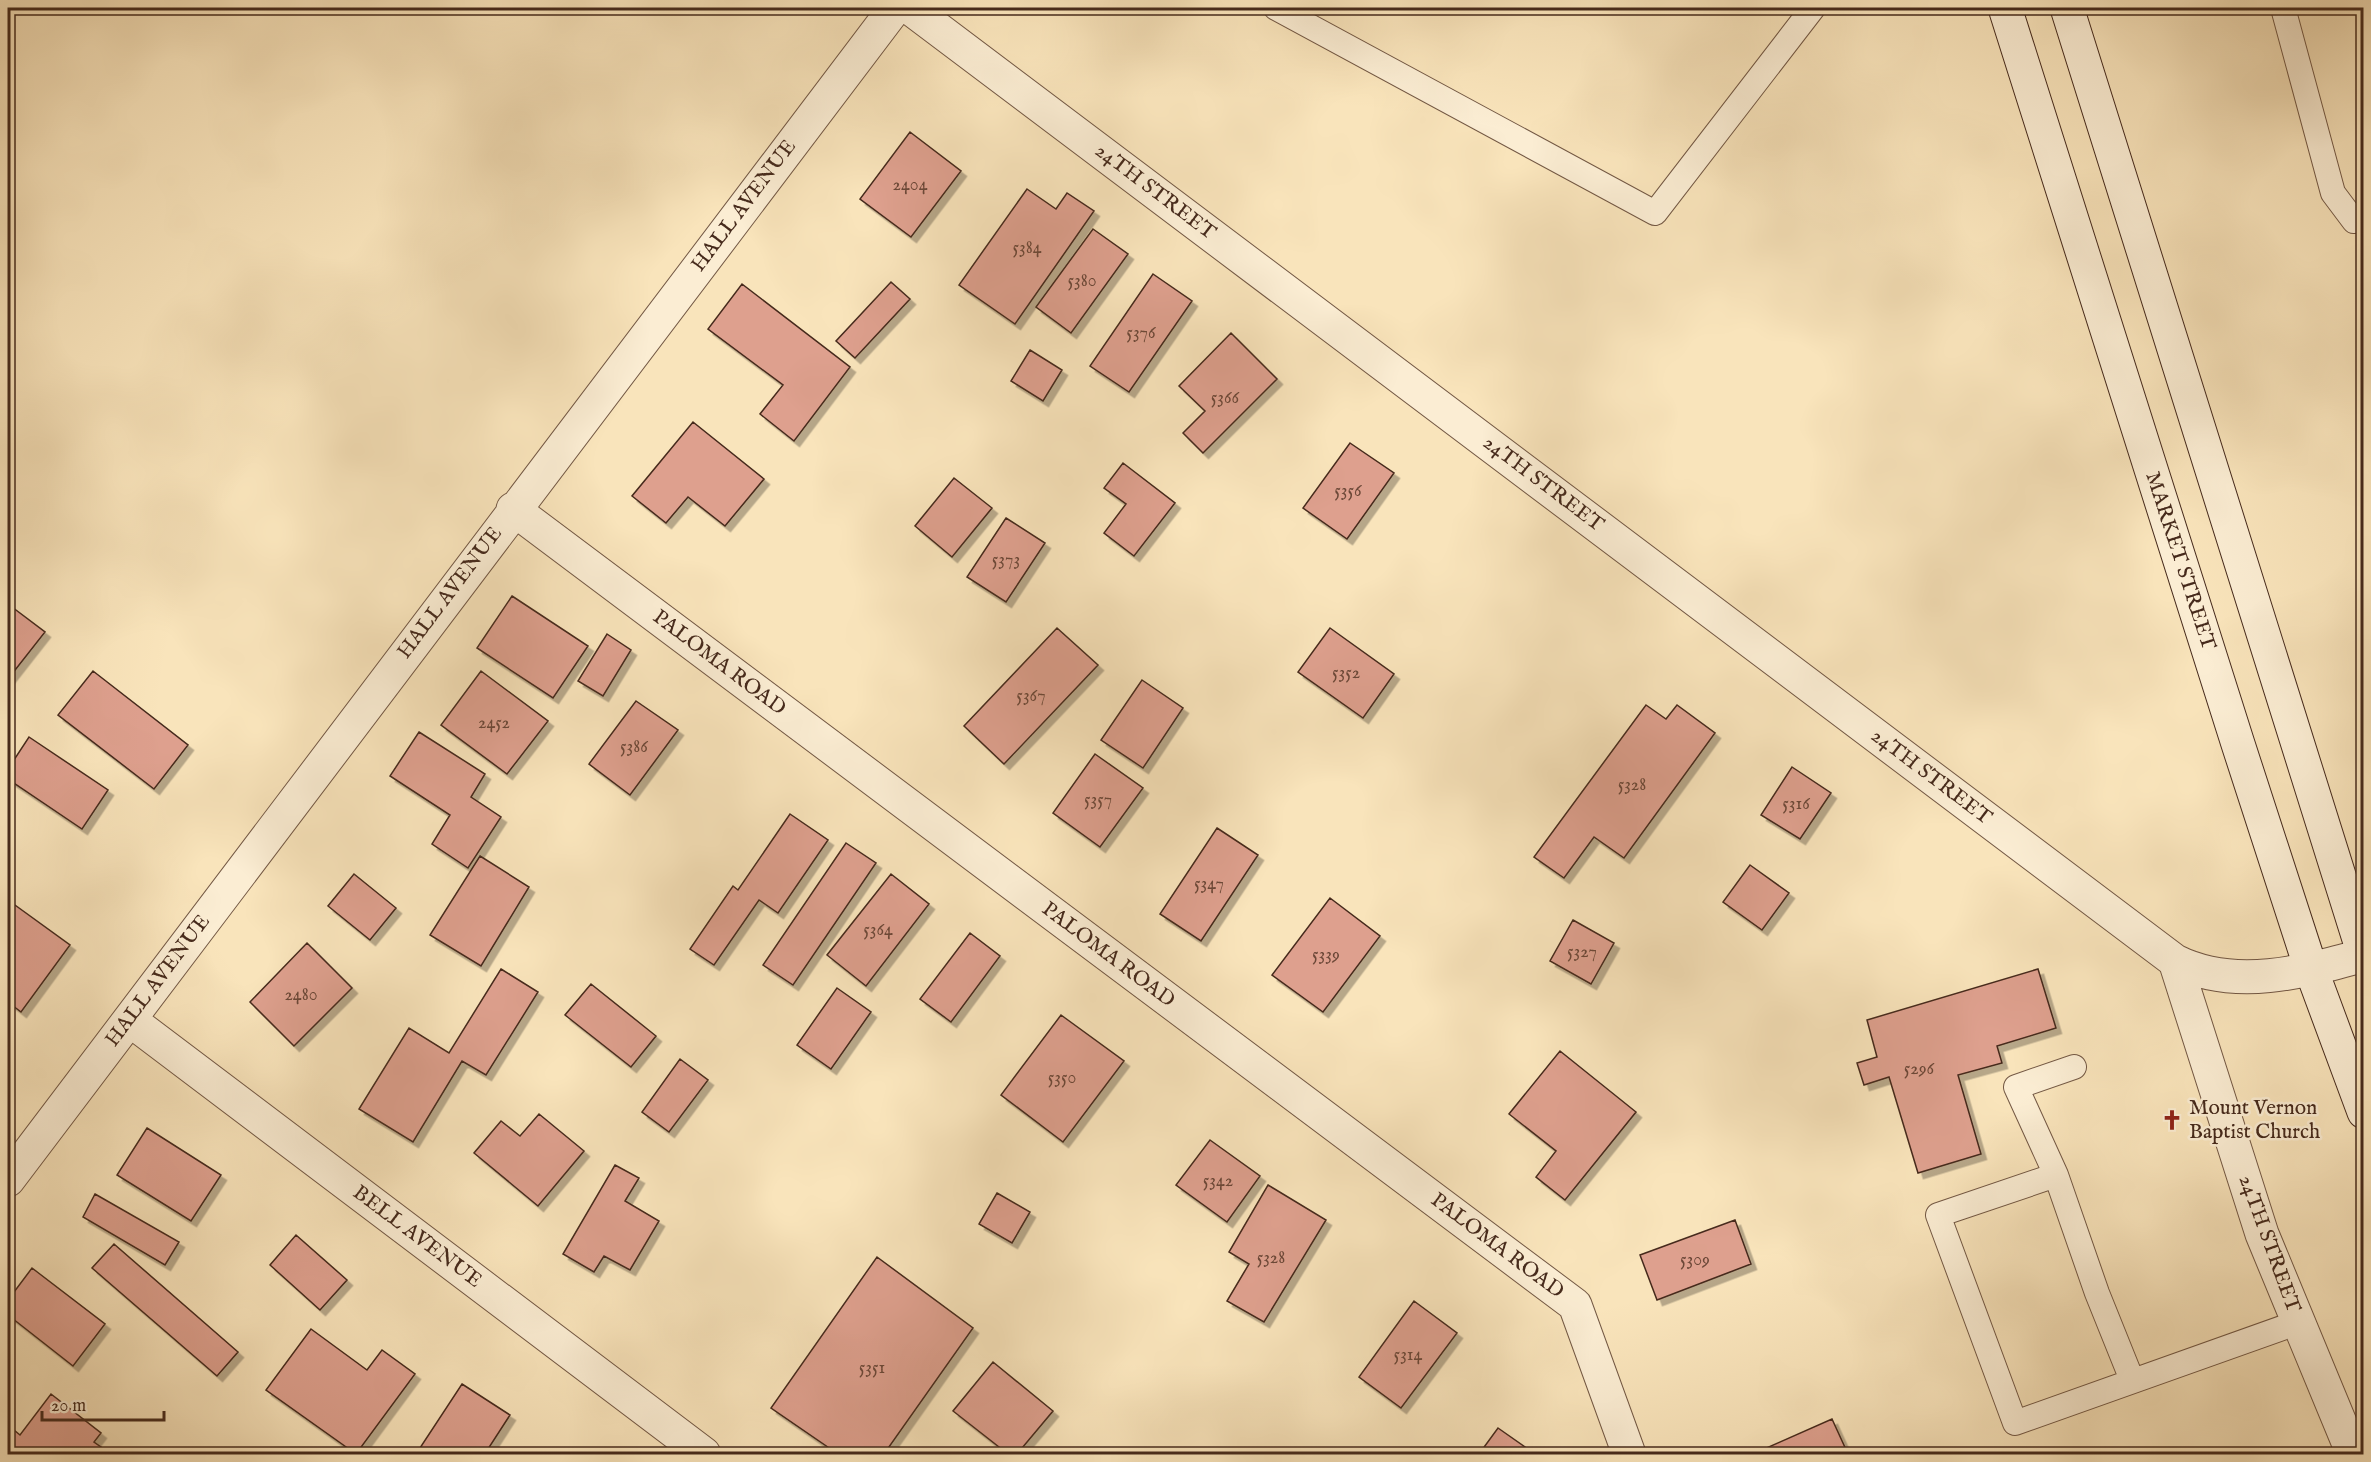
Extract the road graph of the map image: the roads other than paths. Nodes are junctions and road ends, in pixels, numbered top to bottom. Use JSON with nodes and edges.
{"nodes":[{"id":1,"x":895,"y":8,"type":"edge"},
{"id":2,"x":910,"y":8,"type":"edge"},
{"id":3,"x":1276,"y":8,"type":"edge"},
{"id":4,"x":1813,"y":8,"type":"edge"},
{"id":5,"x":2005,"y":8,"type":"edge"},
{"id":6,"x":2067,"y":8,"type":"edge"},
{"id":7,"x":2283,"y":8,"type":"edge"},
{"id":8,"x":2364,"y":219,"type":"edge"},
{"id":9,"x":513,"y":509,"type":"junction"},
{"id":10,"x":2363,"y":955,"type":"edge"},
{"id":11,"x":2175,"y":961,"type":"junction"},
{"id":12,"x":2311,"y":969,"type":"junction"},
{"id":13,"x":130,"y":1020,"type":"junction"},
{"id":14,"x":2074,"y":1067,"type":"dead end"},
{"id":15,"x":2364,"y":1112,"type":"edge"},
{"id":16,"x":2056,"y":1174,"type":"junction"},
{"id":17,"x":8,"y":1180,"type":"edge"},
{"id":18,"x":2299,"y":1322,"type":"junction"},
{"id":19,"x":2132,"y":1380,"type":"junction"},
{"id":20,"x":704,"y":1455,"type":"edge"},
{"id":21,"x":1629,"y":1455,"type":"edge"},
{"id":22,"x":2353,"y":1455,"type":"edge"}],
"edges":[{"from":1,"to":9,"type":"street","name":"HALL AVENUE"},
{"from":2,"to":11,"type":"street","name":"24TH STREET"},
{"from":3,"to":4,"type":"lane"},
{"from":5,"to":12,"type":"street","name":"MARKET STREET"},
{"from":6,"to":10,"type":"street"},
{"from":7,"to":8,"type":"lane"},
{"from":9,"to":13,"type":"street","name":"HALL AVENUE"},
{"from":9,"to":21,"type":"street","name":"PALOMA ROAD"},
{"from":10,"to":12,"type":"street","name":"24TH STREET"},
{"from":11,"to":12,"type":"street","name":"24TH STREET"},
{"from":11,"to":18,"type":"street","name":"24TH STREET"},
{"from":12,"to":15,"type":"street","name":"MARKET STREET"},
{"from":13,"to":17,"type":"street","name":"HALL AVENUE"},
{"from":13,"to":20,"type":"street","name":"BELL AVENUE"},
{"from":14,"to":16,"type":"lane"},
{"from":16,"to":19,"type":"lane"},
{"from":16,"to":19,"type":"lane"},
{"from":18,"to":19,"type":"lane"},
{"from":18,"to":22,"type":"street","name":"24TH STREET"}]}
